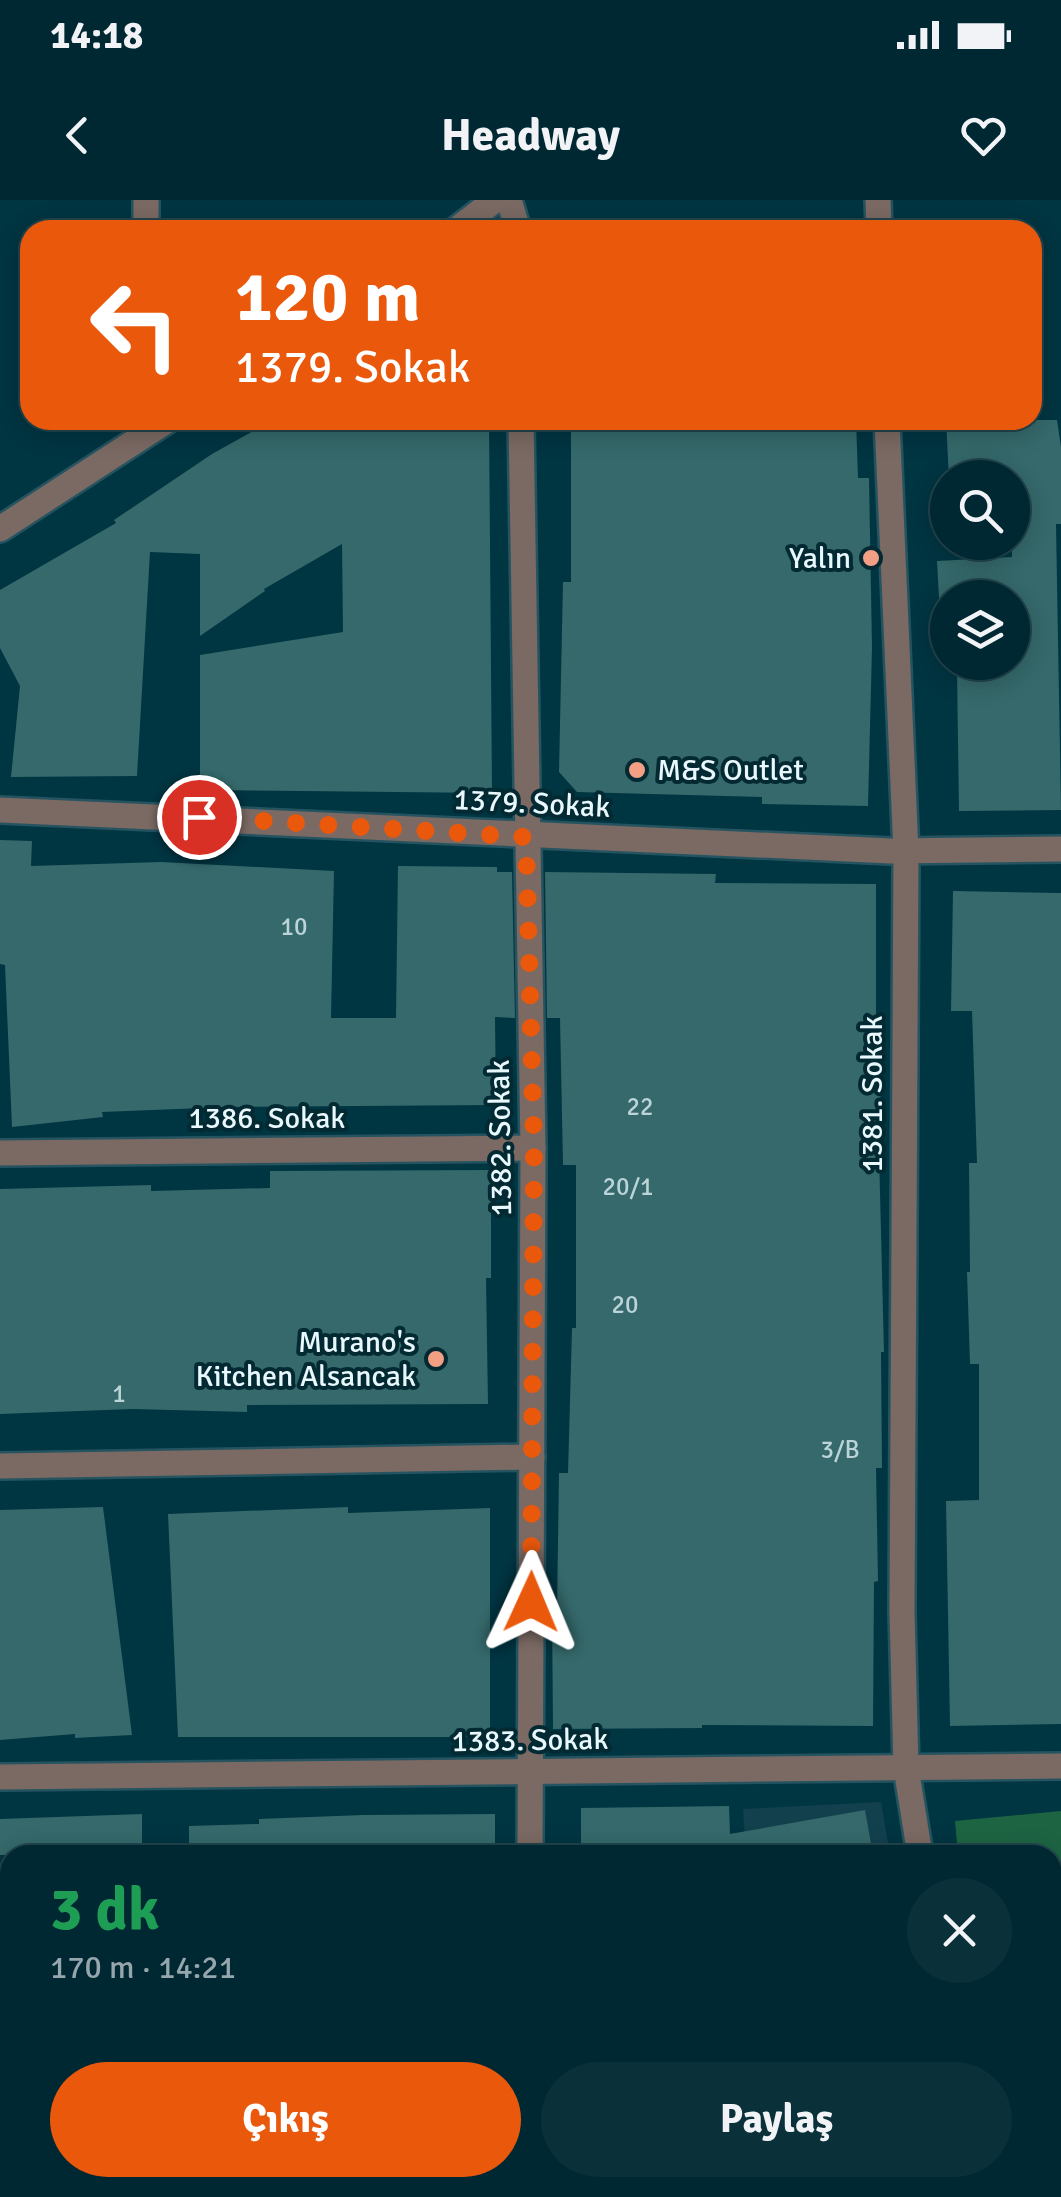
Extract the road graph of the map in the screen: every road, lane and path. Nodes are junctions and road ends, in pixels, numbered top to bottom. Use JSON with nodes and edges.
{"nodes":[{"id":1,"x":494,"y":200,"type":"edge"},
{"id":2,"x":469,"y":220,"type":"edge"},
{"id":3,"x":147,"y":430,"type":"edge"},
{"id":4,"x":521,"y":430,"type":"edge"},
{"id":5,"x":887,"y":430,"type":"edge"},
{"id":6,"x":0,"y":528,"type":"edge"},
{"id":7,"x":0,"y":810,"type":"edge"},
{"id":8,"x":526,"y":837,"type":"junction"},
{"id":9,"x":1061,"y":849,"type":"edge"},
{"id":10,"x":906,"y":852,"type":"junction"},
{"id":11,"x":534,"y":1148,"type":"junction"},
{"id":12,"x":0,"y":1153,"type":"edge"},
{"id":13,"x":532,"y":1458,"type":"junction"},
{"id":14,"x":0,"y":1466,"type":"edge"},
{"id":15,"x":1061,"y":1766,"type":"edge"},
{"id":16,"x":906,"y":1768,"type":"junction"},
{"id":17,"x":530,"y":1773,"type":"junction"},
{"id":18,"x":0,"y":1777,"type":"edge"},
{"id":19,"x":530,"y":1845,"type":"edge"},
{"id":20,"x":918,"y":1845,"type":"edge"}],
"edges":[{"from":1,"to":2,"type":"street"},
{"from":3,"to":6,"type":"street"},
{"from":4,"to":8,"type":"street","name":"1382. Sokak"},
{"from":5,"to":10,"type":"street","name":"1381. Sokak"},
{"from":7,"to":8,"type":"street","name":"1379. Sokak"},
{"from":8,"to":10,"type":"street","name":"1379. Sokak"},
{"from":8,"to":11,"type":"street","name":"1382. Sokak"},
{"from":9,"to":10,"type":"street","name":"1379. Sokak"},
{"from":10,"to":16,"type":"street","name":"1381. Sokak"},
{"from":11,"to":12,"type":"street","name":"1386. Sokak"},
{"from":11,"to":13,"type":"street","name":"1382. Sokak"},
{"from":13,"to":14,"type":"street"},
{"from":13,"to":17,"type":"street","name":"1382. Sokak"},
{"from":15,"to":16,"type":"street","name":"1383. Sokak"},
{"from":16,"to":17,"type":"street","name":"1383. Sokak"},
{"from":16,"to":20,"type":"street","name":"1381. Sokak"},
{"from":17,"to":18,"type":"street","name":"1383. Sokak"},
{"from":17,"to":19,"type":"street","name":"1382. Sokak"}]}
